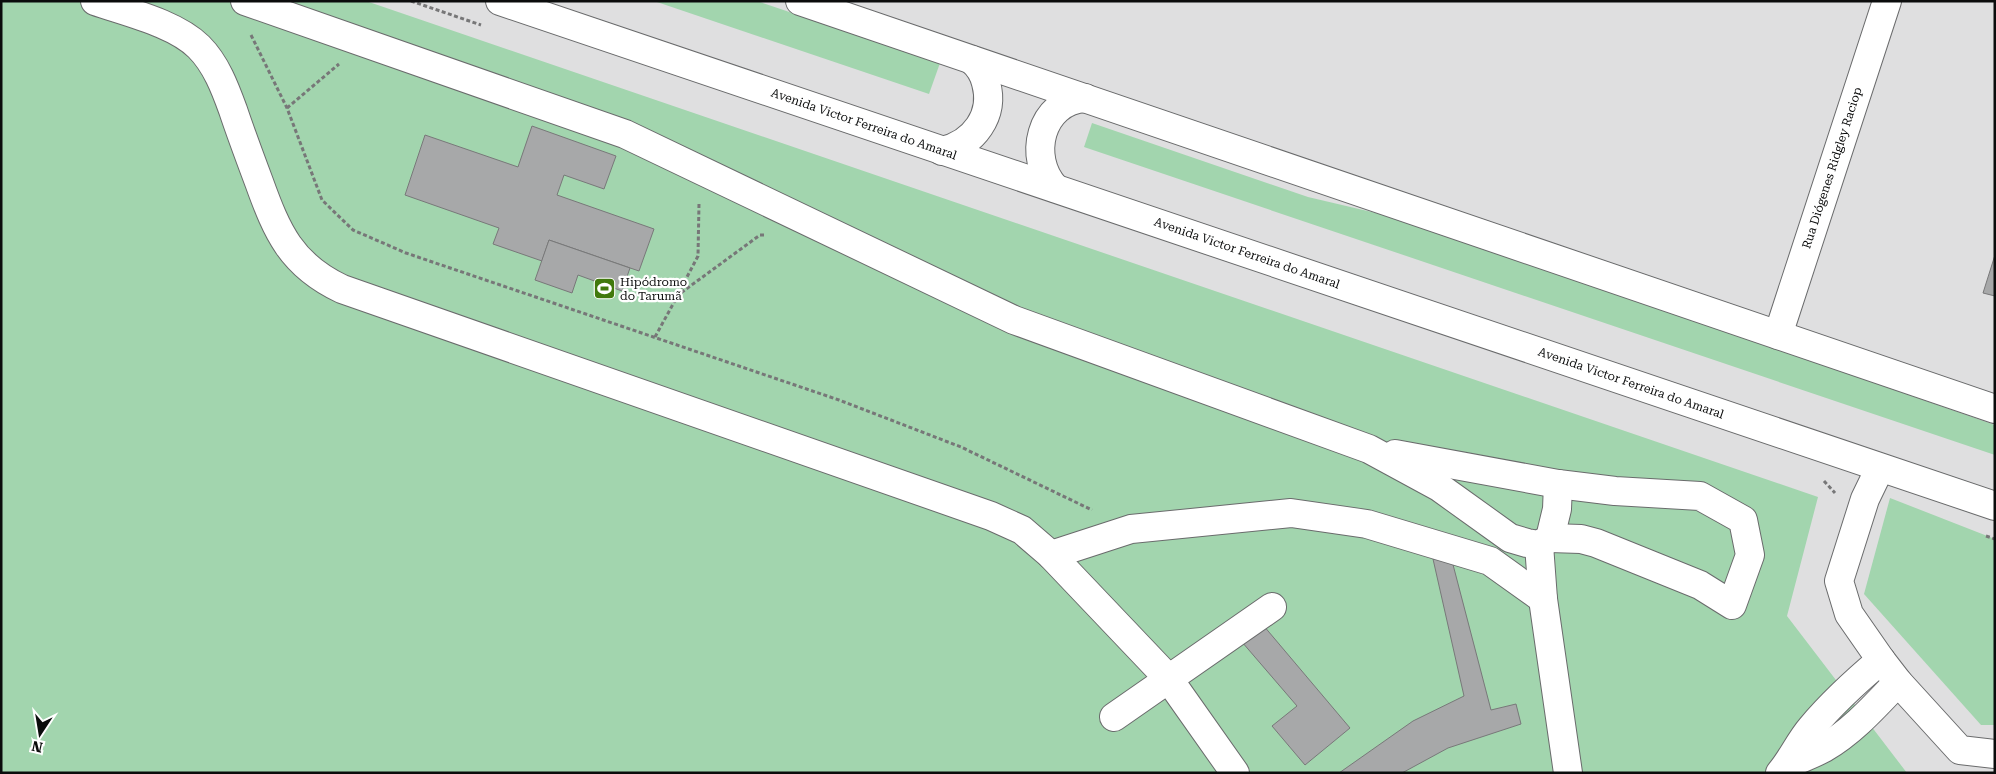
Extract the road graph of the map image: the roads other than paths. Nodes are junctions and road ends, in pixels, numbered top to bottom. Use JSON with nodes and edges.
{"nodes":[{"id":1,"x":95,"y":1,"type":"edge"},
{"id":2,"x":245,"y":1,"type":"edge"},
{"id":3,"x":500,"y":1,"type":"edge"},
{"id":4,"x":800,"y":1,"type":"edge"},
{"id":5,"x":1887,"y":1,"type":"edge"},
{"id":6,"x":972,"y":60,"type":"junction"},
{"id":7,"x":1085,"y":98,"type":"junction"},
{"id":8,"x":942,"y":151,"type":"junction"},
{"id":9,"x":1055,"y":188,"type":"junction"},
{"id":10,"x":1778,"y":335,"type":"junction"},
{"id":11,"x":1995,"y":408,"type":"edge"},
{"id":12,"x":1369,"y":449,"type":"junction"},
{"id":13,"x":1880,"y":468,"type":"junction"},
{"id":14,"x":1558,"y":484,"type":"junction"},
{"id":15,"x":1995,"y":506,"type":"edge"},
{"id":16,"x":1545,"y":541,"type":"junction"},
{"id":17,"x":1051,"y":554,"type":"junction"},
{"id":18,"x":1543,"y":599,"type":"junction"},
{"id":19,"x":1272,"y":607,"type":"dead end"},
{"id":20,"x":1881,"y":660,"type":"junction"},
{"id":21,"x":1168,"y":678,"type":"junction"},
{"id":22,"x":1898,"y":682,"type":"junction"},
{"id":23,"x":1114,"y":717,"type":"dead end"},
{"id":24,"x":1995,"y":754,"type":"edge"},
{"id":25,"x":1784,"y":768,"type":"edge"},
{"id":26,"x":1561,"y":770,"type":"edge"},
{"id":27,"x":1235,"y":773,"type":"edge"}],
"edges":[{"from":1,"to":17,"type":"main road"},
{"from":2,"to":12,"type":"main road"},
{"from":3,"to":8,"type":"main road","name":"Avenida Victor Ferreira do Amaral"},
{"from":4,"to":6,"type":"main road"},
{"from":5,"to":10,"type":"main road","name":"Rua Diógenes Ridgley Raciop"},
{"from":6,"to":7,"type":"main road"},
{"from":6,"to":8,"type":"main road"},
{"from":7,"to":9,"type":"main road"},
{"from":7,"to":10,"type":"main road"},
{"from":8,"to":9,"type":"main road","name":"Avenida Victor Ferreira do Amaral"},
{"from":9,"to":13,"type":"main road","name":"Avenida Victor Ferreira do Amaral"},
{"from":10,"to":11,"type":"main road"},
{"from":12,"to":14,"type":"main road"},
{"from":12,"to":16,"type":"main road"},
{"from":13,"to":15,"type":"main road","name":"Avenida Victor Ferreira do Amaral"},
{"from":13,"to":20,"type":"main road"},
{"from":14,"to":16,"type":"main road"},
{"from":14,"to":16,"type":"main road"},
{"from":16,"to":18,"type":"main road"},
{"from":17,"to":18,"type":"main road"},
{"from":17,"to":21,"type":"main road"},
{"from":18,"to":26,"type":"main road"},
{"from":19,"to":21,"type":"main road"},
{"from":20,"to":22,"type":"main road"},
{"from":20,"to":25,"type":"main road"},
{"from":21,"to":23,"type":"main road"},
{"from":21,"to":27,"type":"main road"},
{"from":22,"to":24,"type":"main road"},
{"from":22,"to":25,"type":"main road"}]}
